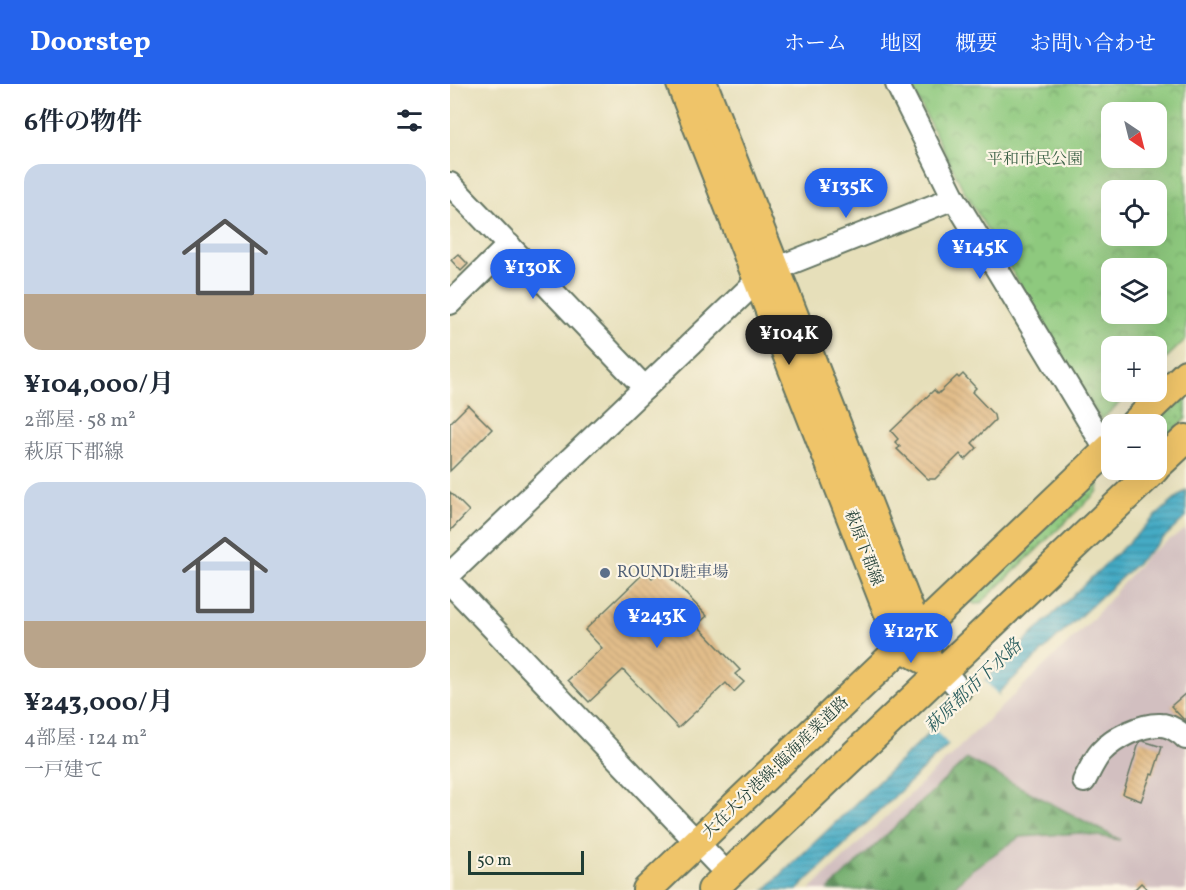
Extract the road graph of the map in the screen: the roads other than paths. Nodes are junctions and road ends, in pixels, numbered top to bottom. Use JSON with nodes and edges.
{"nodes":[{"id":1,"x":681,"y":84,"type":"edge"},
{"id":2,"x":703,"y":84,"type":"edge"},
{"id":3,"x":897,"y":84,"type":"edge"},
{"id":4,"x":450,"y":184,"type":"edge"},
{"id":5,"x":954,"y":198,"type":"junction"},
{"id":6,"x":508,"y":246,"type":"junction"},
{"id":7,"x":767,"y":274,"type":"junction"},
{"id":8,"x":450,"y":303,"type":"edge"},
{"id":9,"x":1186,"y":374,"type":"edge"},
{"id":10,"x":645,"y":388,"type":"junction"},
{"id":11,"x":1144,"y":414,"type":"edge"},
{"id":12,"x":1101,"y":435,"type":"edge"},
{"id":13,"x":1186,"y":439,"type":"edge"},
{"id":14,"x":1101,"y":456,"type":"edge"},
{"id":15,"x":1167,"y":457,"type":"edge"},
{"id":16,"x":1143,"y":480,"type":"edge"},
{"id":17,"x":450,"y":574,"type":"edge"},
{"id":18,"x":450,"y":584,"type":"edge"},
{"id":19,"x":910,"y":639,"type":"junction"},
{"id":20,"x":951,"y":680,"type":"junction"},
{"id":21,"x":1186,"y":738,"type":"edge"},
{"id":22,"x":1084,"y":781,"type":"dead end"},
{"id":23,"x":697,"y":843,"type":"junction"},
{"id":24,"x":720,"y":883,"type":"edge"},
{"id":25,"x":647,"y":890,"type":"edge"}],
"edges":[{"from":1,"to":7,"type":"main road","name":"萩原下郡線"},
{"from":2,"to":7,"type":"main road","name":"萩原下郡線"},
{"from":3,"to":5,"type":"street"},
{"from":4,"to":6,"type":"street"},
{"from":5,"to":7,"type":"street"},
{"from":5,"to":12,"type":"street"},
{"from":6,"to":8,"type":"street"},
{"from":6,"to":10,"type":"street"},
{"from":7,"to":10,"type":"street"},
{"from":7,"to":19,"type":"main road","name":"萩原下郡線"},
{"from":9,"to":11,"type":"main road"},
{"from":10,"to":17,"type":"street"},
{"from":13,"to":15,"type":"main road"},
{"from":14,"to":19,"type":"main road","name":"大在大分港線;臨海産業道路"},
{"from":16,"to":20,"type":"main road"},
{"from":18,"to":23,"type":"street"},
{"from":19,"to":20,"type":"main road"},
{"from":19,"to":23,"type":"main road","name":"大在大分港線;臨海産業道路"},
{"from":20,"to":24,"type":"main road"},
{"from":21,"to":22,"type":"street"},
{"from":23,"to":24,"type":"street"},
{"from":23,"to":25,"type":"main road","name":"大在大分港線;臨海産業道路"}]}
